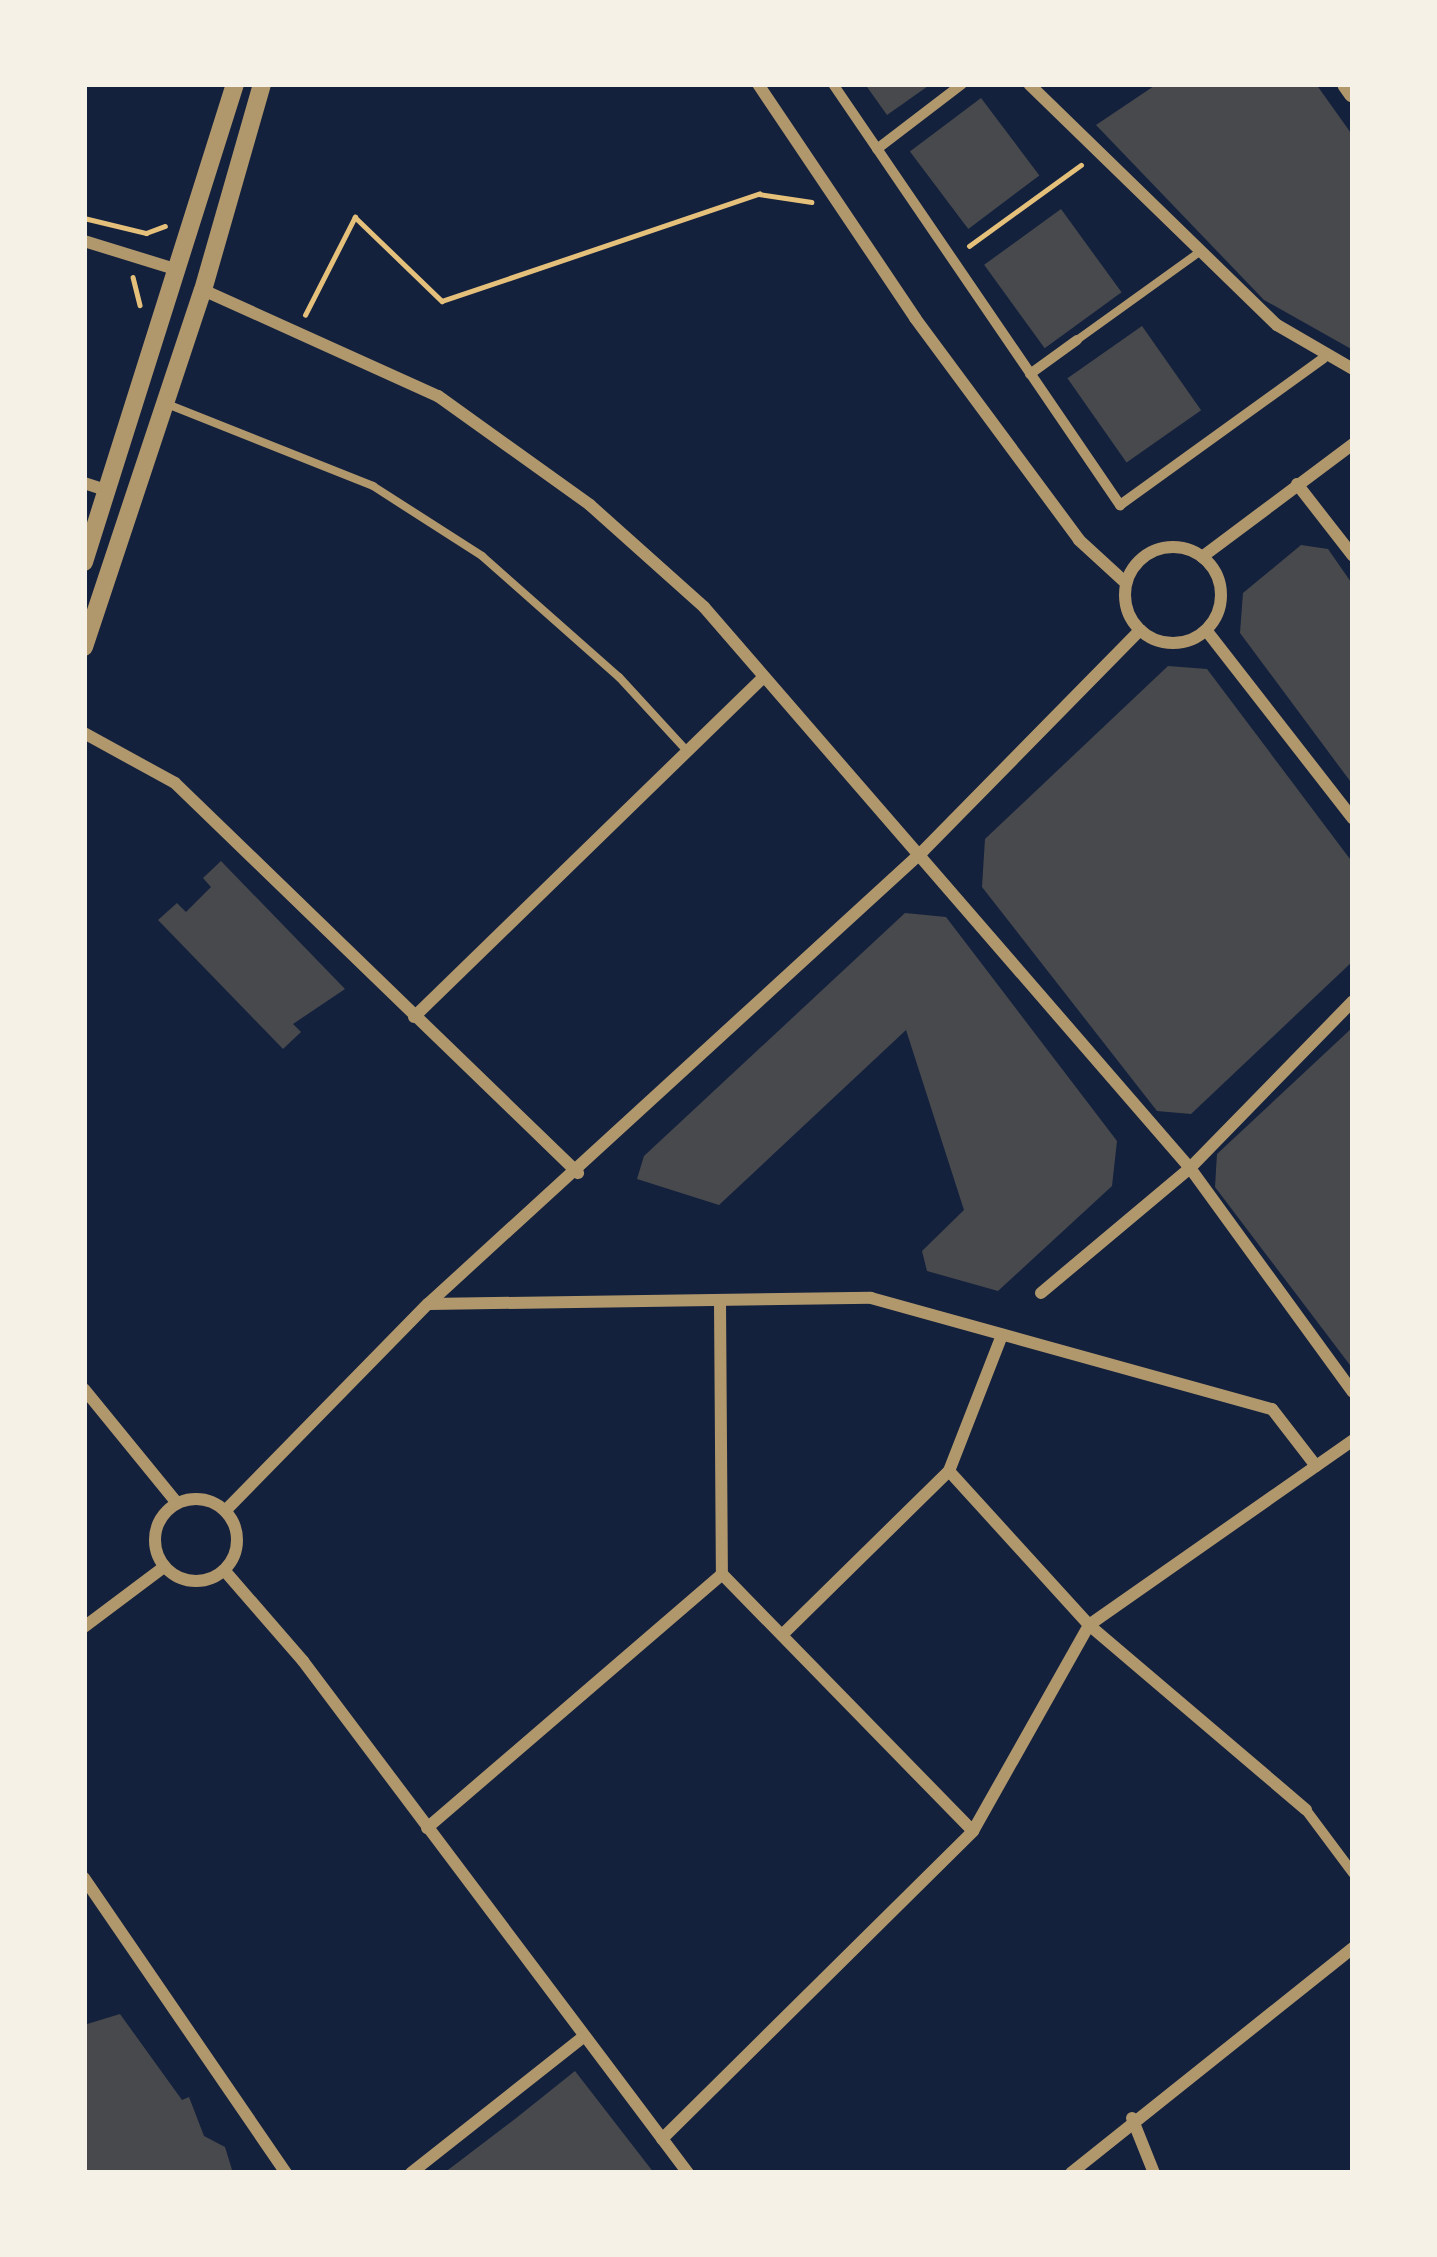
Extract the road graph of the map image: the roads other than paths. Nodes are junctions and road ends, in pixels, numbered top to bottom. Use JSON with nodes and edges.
{"nodes":[{"id":1,"x":235,"y":84,"type":"edge"},
{"id":2,"x":262,"y":84,"type":"edge"},
{"id":3,"x":758,"y":84,"type":"edge"},
{"id":4,"x":832,"y":84,"type":"edge"},
{"id":5,"x":962,"y":84,"type":"edge"},
{"id":6,"x":1029,"y":84,"type":"edge"},
{"id":7,"x":1346,"y":84,"type":"edge"},
{"id":8,"x":1353,"y":94,"type":"edge"},
{"id":9,"x":877,"y":149,"type":"junction"},
{"id":10,"x":84,"y":241,"type":"edge"},
{"id":11,"x":1202,"y":251,"type":"junction"},
{"id":12,"x":176,"y":269,"type":"junction"},
{"id":13,"x":203,"y":290,"type":"junction"},
{"id":14,"x":1077,"y":340,"type":"joint"},
{"id":15,"x":1324,"y":358,"type":"junction"},
{"id":16,"x":1353,"y":369,"type":"edge"},
{"id":17,"x":1030,"y":374,"type":"junction"},
{"id":18,"x":166,"y":404,"type":"junction"},
{"id":19,"x":1353,"y":444,"type":"edge"},
{"id":20,"x":84,"y":483,"type":"edge"},
{"id":21,"x":1297,"y":484,"type":"junction"},
{"id":22,"x":109,"y":490,"type":"junction"},
{"id":23,"x":1202,"y":556,"type":"junction"},
{"id":24,"x":1353,"y":556,"type":"edge"},
{"id":25,"x":84,"y":562,"type":"edge"},
{"id":26,"x":1126,"y":583,"type":"junction"},
{"id":27,"x":1140,"y":630,"type":"junction"},
{"id":28,"x":1206,"y":630,"type":"junction"},
{"id":29,"x":84,"y":647,"type":"edge"},
{"id":30,"x":763,"y":678,"type":"junction"},
{"id":31,"x":84,"y":733,"type":"edge"},
{"id":32,"x":687,"y":751,"type":"junction"},
{"id":33,"x":1353,"y":819,"type":"edge"},
{"id":34,"x":923,"y":851,"type":"junction"},
{"id":35,"x":1353,"y":1001,"type":"edge"},
{"id":36,"x":413,"y":1017,"type":"junction"},
{"id":37,"x":1190,"y":1168,"type":"junction"},
{"id":38,"x":578,"y":1173,"type":"junction"},
{"id":39,"x":1041,"y":1293,"type":"dead end"},
{"id":40,"x":720,"y":1303,"type":"junction"},
{"id":41,"x":428,"y":1304,"type":"junction"},
{"id":42,"x":1002,"y":1335,"type":"junction"},
{"id":43,"x":84,"y":1389,"type":"edge"},
{"id":44,"x":1353,"y":1392,"type":"edge"},
{"id":45,"x":1353,"y":1440,"type":"edge"},
{"id":46,"x":1316,"y":1466,"type":"junction"},
{"id":47,"x":949,"y":1471,"type":"junction"},
{"id":48,"x":176,"y":1503,"type":"junction"},
{"id":49,"x":225,"y":1511,"type":"junction"},
{"id":50,"x":164,"y":1567,"type":"junction"},
{"id":51,"x":224,"y":1570,"type":"junction"},
{"id":52,"x":722,"y":1574,"type":"junction"},
{"id":53,"x":1089,"y":1625,"type":"junction"},
{"id":54,"x":84,"y":1627,"type":"edge"},
{"id":55,"x":782,"y":1635,"type":"junction"},
{"id":56,"x":1306,"y":1810,"type":"joint"},
{"id":57,"x":427,"y":1828,"type":"junction"},
{"id":58,"x":974,"y":1831,"type":"junction"},
{"id":59,"x":1353,"y":1874,"type":"edge"},
{"id":60,"x":84,"y":1877,"type":"edge"},
{"id":61,"x":1353,"y":1948,"type":"edge"},
{"id":62,"x":583,"y":2037,"type":"junction"},
{"id":63,"x":1132,"y":2119,"type":"junction"},
{"id":64,"x":662,"y":2139,"type":"junction"},
{"id":65,"x":286,"y":2173,"type":"edge"},
{"id":66,"x":411,"y":2173,"type":"edge"},
{"id":67,"x":688,"y":2173,"type":"edge"},
{"id":68,"x":1071,"y":2173,"type":"edge"},
{"id":69,"x":1154,"y":2173,"type":"edge"}],
"edges":[{"from":1,"to":12,"type":"street"},
{"from":2,"to":13,"type":"street"},
{"from":3,"to":26,"type":"street"},
{"from":4,"to":9,"type":"street"},
{"from":5,"to":9,"type":"street"},
{"from":6,"to":11,"type":"street"},
{"from":7,"to":8,"type":"street"},
{"from":9,"to":17,"type":"street"},
{"from":10,"to":12,"type":"street"},
{"from":11,"to":14,"type":"lane"},
{"from":11,"to":15,"type":"street"},
{"from":12,"to":22,"type":"street"},
{"from":13,"to":18,"type":"street"},
{"from":13,"to":30,"type":"street"},
{"from":14,"to":17,"type":"street"},
{"from":15,"to":16,"type":"street"},
{"from":15,"to":17,"type":"street"},
{"from":18,"to":29,"type":"street"},
{"from":18,"to":32,"type":"lane"},
{"from":19,"to":21,"type":"street"},
{"from":20,"to":22,"type":"street"},
{"from":21,"to":23,"type":"street"},
{"from":21,"to":24,"type":"street"},
{"from":22,"to":25,"type":"street"},
{"from":23,"to":26,"type":"street"},
{"from":23,"to":28,"type":"street"},
{"from":26,"to":27,"type":"street"},
{"from":27,"to":28,"type":"street"},
{"from":27,"to":34,"type":"street"},
{"from":28,"to":33,"type":"street"},
{"from":30,"to":32,"type":"street"},
{"from":30,"to":34,"type":"street"},
{"from":31,"to":36,"type":"street"},
{"from":32,"to":36,"type":"street"},
{"from":34,"to":37,"type":"street"},
{"from":34,"to":38,"type":"street"},
{"from":35,"to":37,"type":"street"},
{"from":36,"to":38,"type":"street"},
{"from":37,"to":39,"type":"street"},
{"from":37,"to":44,"type":"street"},
{"from":38,"to":41,"type":"street"},
{"from":40,"to":41,"type":"street"},
{"from":40,"to":42,"type":"street"},
{"from":40,"to":52,"type":"street"},
{"from":41,"to":49,"type":"street"},
{"from":42,"to":46,"type":"street"},
{"from":42,"to":47,"type":"street"},
{"from":43,"to":48,"type":"street"},
{"from":45,"to":46,"type":"street"},
{"from":46,"to":53,"type":"street"},
{"from":47,"to":53,"type":"street"},
{"from":47,"to":55,"type":"street"},
{"from":48,"to":49,"type":"street"},
{"from":48,"to":50,"type":"street"},
{"from":49,"to":51,"type":"street"},
{"from":50,"to":51,"type":"street"},
{"from":50,"to":54,"type":"street"},
{"from":51,"to":57,"type":"street"},
{"from":52,"to":55,"type":"street"},
{"from":52,"to":57,"type":"street"},
{"from":53,"to":56,"type":"street"},
{"from":53,"to":58,"type":"street"},
{"from":55,"to":58,"type":"street"},
{"from":56,"to":59,"type":"street"},
{"from":57,"to":62,"type":"street"},
{"from":58,"to":64,"type":"street"},
{"from":60,"to":65,"type":"street"},
{"from":61,"to":63,"type":"street"},
{"from":62,"to":64,"type":"street"},
{"from":62,"to":66,"type":"street"},
{"from":63,"to":68,"type":"street"},
{"from":63,"to":69,"type":"street"},
{"from":64,"to":67,"type":"street"}]}
